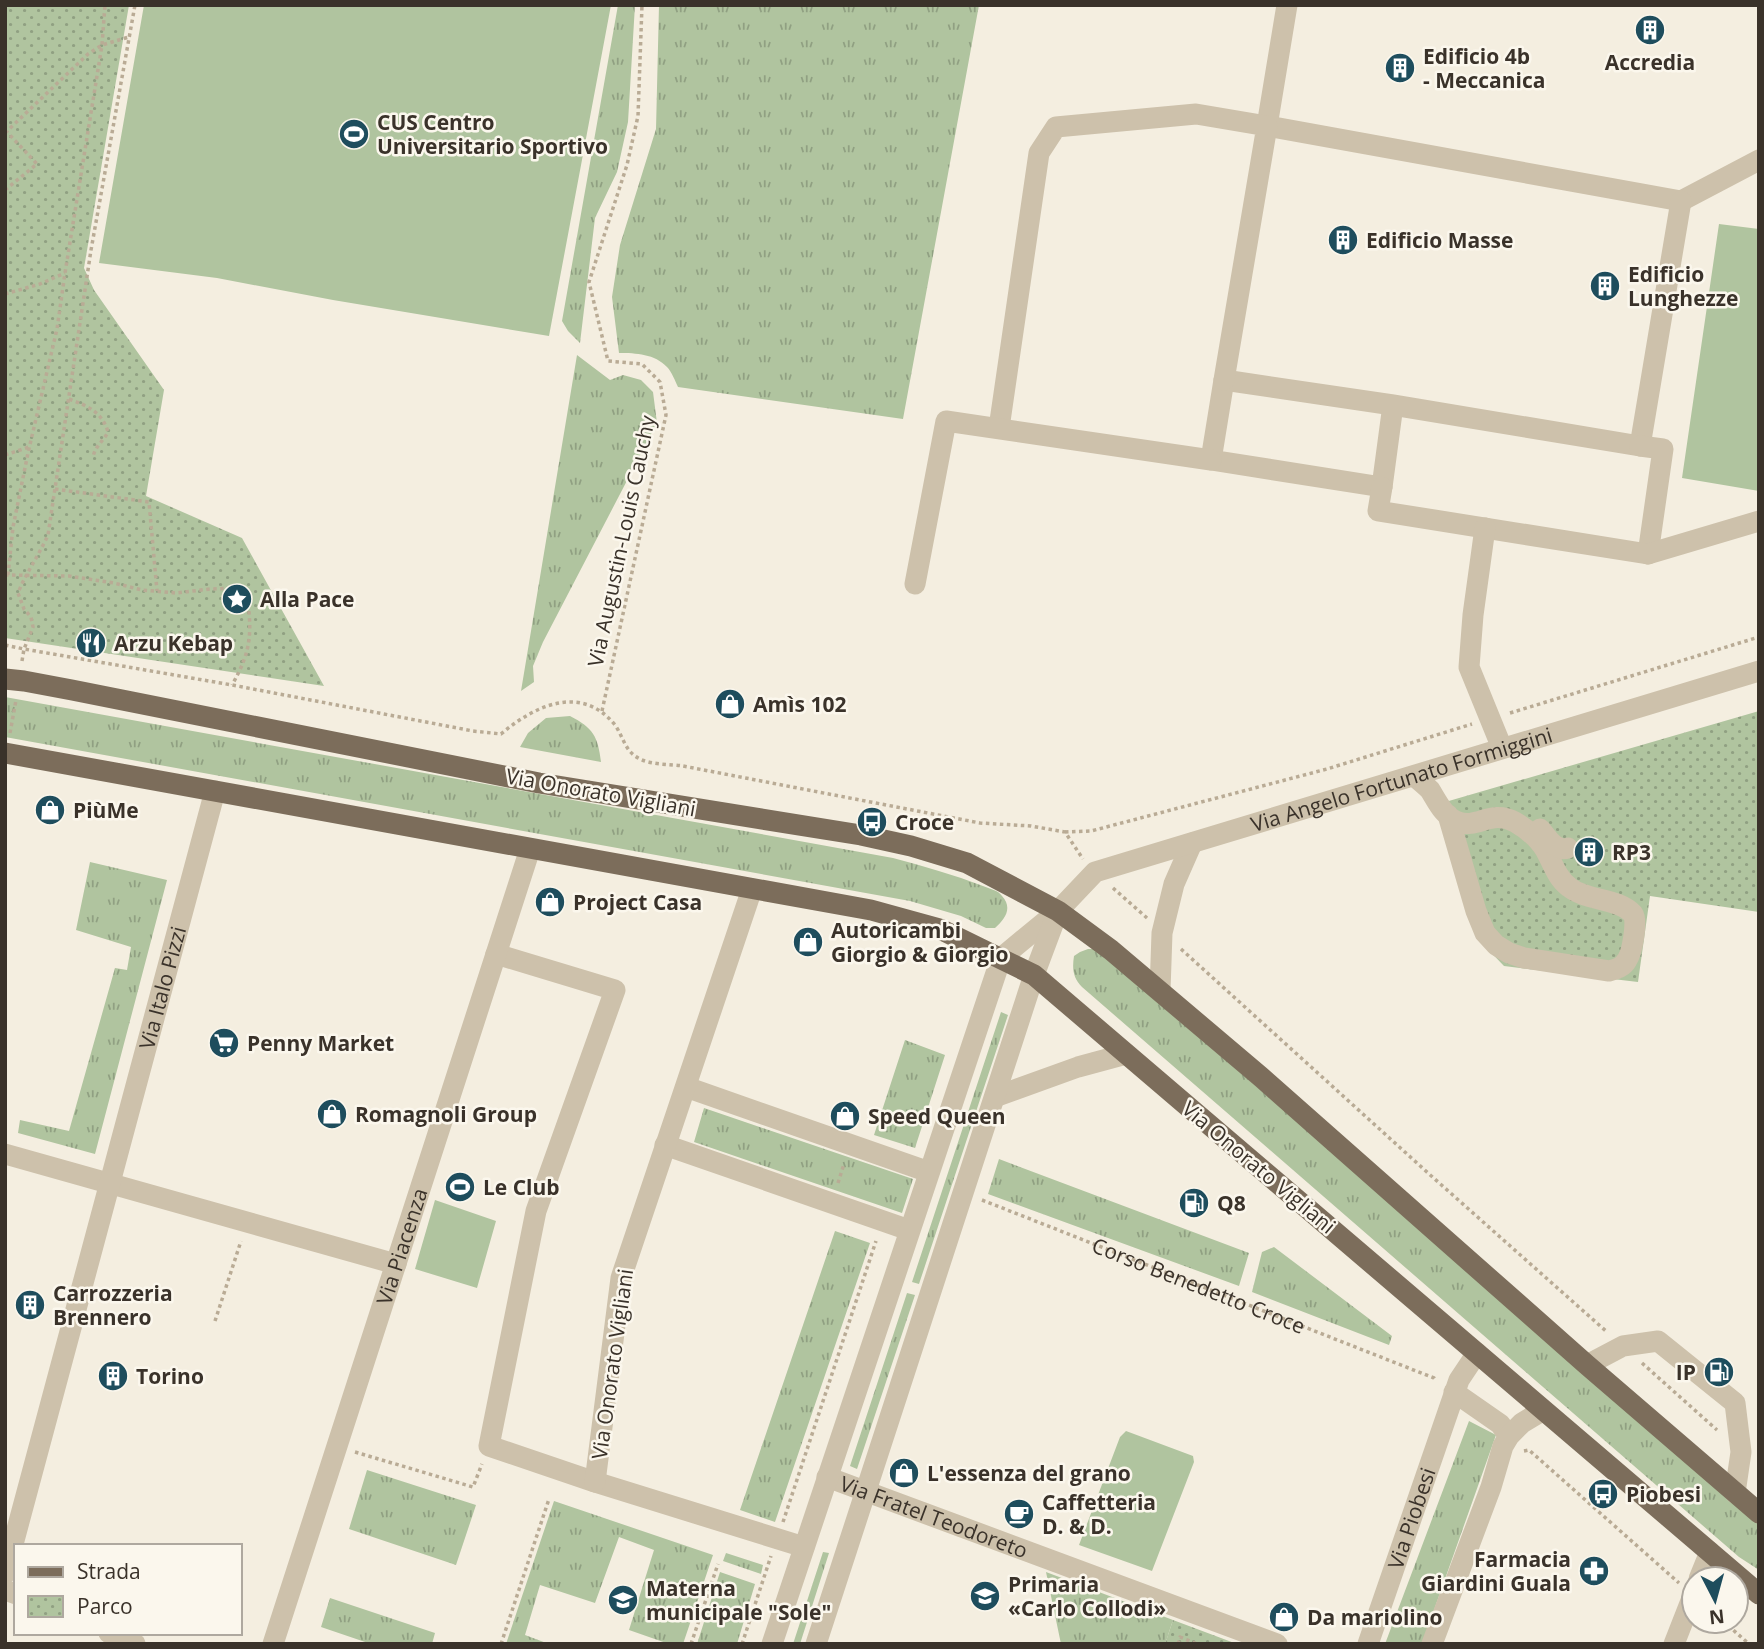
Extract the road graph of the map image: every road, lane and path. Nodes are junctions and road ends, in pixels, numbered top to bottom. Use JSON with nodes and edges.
{"nodes":[{"id":1,"x":105,"y":5,"type":"edge"},
{"id":2,"x":135,"y":5,"type":"edge"},
{"id":3,"x":642,"y":5,"type":"edge"},
{"id":4,"x":1287,"y":5,"type":"edge"},
{"id":5,"x":130,"y":36,"type":"junction"},
{"id":6,"x":102,"y":45,"type":"junction"},
{"id":7,"x":1267,"y":126,"type":"junction"},
{"id":8,"x":6,"y":131,"type":"edge"},
{"id":9,"x":1759,"y":160,"type":"edge"},
{"id":10,"x":5,"y":190,"type":"edge"},
{"id":11,"x":1681,"y":201,"type":"junction"},
{"id":12,"x":65,"y":273,"type":"junction"},
{"id":13,"x":6,"y":293,"type":"edge"},
{"id":14,"x":1224,"y":380,"type":"junction"},
{"id":15,"x":69,"y":399,"type":"junction"},
{"id":16,"x":1392,"y":405,"type":"junction"},
{"id":17,"x":999,"y":428,"type":"junction"},
{"id":18,"x":1640,"y":446,"type":"junction"},
{"id":19,"x":29,"y":447,"type":"junction"},
{"id":20,"x":5,"y":455,"type":"edge"},
{"id":21,"x":93,"y":458,"type":"dead end"},
{"id":22,"x":1211,"y":460,"type":"junction"},
{"id":23,"x":1382,"y":487,"type":"junction"},
{"id":24,"x":55,"y":489,"type":"junction"},
{"id":25,"x":1759,"y":521,"type":"edge"},
{"id":26,"x":1485,"y":528,"type":"junction"},
{"id":27,"x":1648,"y":554,"type":"junction"},
{"id":28,"x":7,"y":575,"type":"edge"},
{"id":29,"x":26,"y":575,"type":"junction"},
{"id":30,"x":915,"y":584,"type":"dead end"},
{"id":31,"x":158,"y":591,"type":"junction"},
{"id":32,"x":1759,"y":637,"type":"edge"},
{"id":33,"x":5,"y":645,"type":"edge"},
{"id":34,"x":24,"y":649,"type":"junction"},
{"id":35,"x":1759,"y":671,"type":"edge"},
{"id":36,"x":5,"y":679,"type":"edge"},
{"id":37,"x":232,"y":685,"type":"junction"},
{"id":38,"x":602,"y":711,"type":"junction"},
{"id":39,"x":1489,"y":719,"type":"junction"},
{"id":40,"x":1502,"y":748,"type":"junction"},
{"id":41,"x":5,"y":753,"type":"edge"},
{"id":42,"x":1414,"y":776,"type":"junction"},
{"id":43,"x":215,"y":791,"type":"junction"},
{"id":44,"x":1448,"y":815,"type":"junction"},
{"id":45,"x":1514,"y":821,"type":"junction"},
{"id":46,"x":1065,"y":831,"type":"junction"},
{"id":47,"x":1192,"y":843,"type":"junction"},
{"id":48,"x":1568,"y":848,"type":"dead end"},
{"id":49,"x":530,"y":849,"type":"junction"},
{"id":50,"x":1095,"y":872,"type":"junction"},
{"id":51,"x":752,"y":889,"type":"junction"},
{"id":52,"x":1058,"y":911,"type":"junction"},
{"id":53,"x":1162,"y":933,"type":"junction"},
{"id":54,"x":496,"y":954,"type":"junction"},
{"id":55,"x":1000,"y":958,"type":"junction"},
{"id":56,"x":1034,"y":975,"type":"junction"},
{"id":57,"x":1160,"y":991,"type":"junction"},
{"id":58,"x":1126,"y":1054,"type":"junction"},
{"id":59,"x":685,"y":1087,"type":"junction"},
{"id":60,"x":995,"y":1097,"type":"junction"},
{"id":61,"x":665,"y":1145,"type":"junction"},
{"id":62,"x":851,"y":1145,"type":"junction"},
{"id":63,"x":5,"y":1154,"type":"edge"},
{"id":64,"x":929,"y":1172,"type":"junction"},
{"id":65,"x":110,"y":1184,"type":"junction"},
{"id":66,"x":963,"y":1193,"type":"junction"},
{"id":67,"x":832,"y":1203,"type":"junction"},
{"id":68,"x":247,"y":1222,"type":"junction"},
{"id":69,"x":909,"y":1230,"type":"junction"},
{"id":70,"x":876,"y":1241,"type":"dead end"},
{"id":71,"x":396,"y":1264,"type":"junction"},
{"id":72,"x":215,"y":1321,"type":"dead end"},
{"id":73,"x":1623,"y":1346,"type":"junction"},
{"id":74,"x":1477,"y":1353,"type":"junction"},
{"id":75,"x":1587,"y":1365,"type":"junction"},
{"id":76,"x":1452,"y":1397,"type":"junction"},
{"id":77,"x":1542,"y":1410,"type":"junction"},
{"id":78,"x":1506,"y":1441,"type":"junction"},
{"id":79,"x":489,"y":1446,"type":"junction"},
{"id":80,"x":337,"y":1447,"type":"junction"},
{"id":81,"x":1741,"y":1452,"type":"junction"},
{"id":82,"x":827,"y":1477,"type":"junction"},
{"id":83,"x":596,"y":1482,"type":"junction"},
{"id":84,"x":866,"y":1492,"type":"junction"},
{"id":85,"x":1735,"y":1493,"type":"junction"},
{"id":86,"x":549,"y":1499,"type":"dead end"},
{"id":87,"x":1759,"y":1513,"type":"edge"},
{"id":88,"x":777,"y":1539,"type":"junction"},
{"id":89,"x":804,"y":1547,"type":"junction"},
{"id":90,"x":1710,"y":1552,"type":"junction"},
{"id":91,"x":718,"y":1564,"type":"dead end"},
{"id":92,"x":1705,"y":1565,"type":"edge"},
{"id":93,"x":5,"y":1574,"type":"edge"},
{"id":94,"x":1680,"y":1582,"type":"edge"},
{"id":95,"x":1759,"y":1594,"type":"edge"},
{"id":96,"x":114,"y":1635,"type":"edge"},
{"id":97,"x":135,"y":1644,"type":"edge"},
{"id":98,"x":273,"y":1644,"type":"edge"},
{"id":99,"x":501,"y":1644,"type":"edge"},
{"id":100,"x":691,"y":1644,"type":"edge"},
{"id":101,"x":742,"y":1644,"type":"edge"},
{"id":102,"x":772,"y":1644,"type":"edge"},
{"id":103,"x":816,"y":1644,"type":"edge"},
{"id":104,"x":1178,"y":1644,"type":"edge"},
{"id":105,"x":1197,"y":1644,"type":"edge"},
{"id":106,"x":1277,"y":1644,"type":"edge"},
{"id":107,"x":1368,"y":1644,"type":"edge"},
{"id":108,"x":1432,"y":1644,"type":"edge"}],
"edges":[{"from":1,"to":6,"type":"path"},
{"from":2,"to":5,"type":"path"},
{"from":3,"to":38,"type":"path","name":"Via Augustin-Louis Cauchy"},
{"from":4,"to":7,"type":"street"},
{"from":5,"to":6,"type":"path"},
{"from":5,"to":15,"type":"path"},
{"from":6,"to":8,"type":"path"},
{"from":6,"to":12,"type":"path"},
{"from":7,"to":11,"type":"street"},
{"from":7,"to":14,"type":"street"},
{"from":7,"to":17,"type":"street"},
{"from":8,"to":10,"type":"path"},
{"from":9,"to":11,"type":"street"},
{"from":11,"to":18,"type":"street"},
{"from":12,"to":13,"type":"path"},
{"from":12,"to":19,"type":"path"},
{"from":14,"to":16,"type":"street"},
{"from":14,"to":22,"type":"street"},
{"from":15,"to":21,"type":"path"},
{"from":15,"to":24,"type":"path"},
{"from":16,"to":18,"type":"street"},
{"from":16,"to":23,"type":"street"},
{"from":17,"to":22,"type":"street"},
{"from":17,"to":30,"type":"street"},
{"from":18,"to":27,"type":"street"},
{"from":19,"to":20,"type":"path"},
{"from":19,"to":28,"type":"path"},
{"from":22,"to":23,"type":"street"},
{"from":23,"to":26,"type":"street"},
{"from":24,"to":29,"type":"path"},
{"from":24,"to":31,"type":"path"},
{"from":25,"to":27,"type":"street"},
{"from":26,"to":27,"type":"street"},
{"from":26,"to":39,"type":"street"},
{"from":28,"to":29,"type":"path"},
{"from":29,"to":31,"type":"path"},
{"from":29,"to":34,"type":"path"},
{"from":31,"to":37,"type":"path"},
{"from":32,"to":39,"type":"path"},
{"from":33,"to":34,"type":"path"},
{"from":34,"to":37,"type":"path"},
{"from":35,"to":40,"type":"street","name":"Via Angelo Fortunato Formiggini"},
{"from":36,"to":52,"type":"main road","name":"Via Onorato Vigliani"},
{"from":37,"to":38,"type":"path"},
{"from":38,"to":46,"type":"path"},
{"from":39,"to":40,"type":"street"},
{"from":39,"to":46,"type":"path"},
{"from":40,"to":42,"type":"street","name":"Via Angelo Fortunato Formiggini"},
{"from":41,"to":43,"type":"main road","name":"Via Onorato Vigliani"},
{"from":42,"to":44,"type":"street"},
{"from":42,"to":47,"type":"street","name":"Via Angelo Fortunato Formiggini"},
{"from":43,"to":49,"type":"main road","name":"Via Onorato Vigliani"},
{"from":43,"to":65,"type":"street","name":"Via Italo Pizzi"},
{"from":44,"to":45,"type":"street"},
{"from":44,"to":45,"type":"street"},
{"from":45,"to":48,"type":"street"},
{"from":46,"to":50,"type":"path"},
{"from":47,"to":50,"type":"street","name":"Via Angelo Fortunato Formiggini"},
{"from":47,"to":53,"type":"street"},
{"from":49,"to":51,"type":"main road","name":"Via Onorato Vigliani"},
{"from":49,"to":54,"type":"street","name":"Via Piacenza"},
{"from":50,"to":52,"type":"street","name":"Via Angelo Fortunato Formiggini"},
{"from":50,"to":53,"type":"path"},
{"from":51,"to":55,"type":"main road","name":"Via Onorato Vigliani"},
{"from":51,"to":59,"type":"street","name":"Via Onorato Vigliani"},
{"from":52,"to":55,"type":"street"},
{"from":52,"to":56,"type":"street"},
{"from":52,"to":57,"type":"main road","name":"Via Onorato Vigliani"},
{"from":53,"to":57,"type":"street"},
{"from":53,"to":73,"type":"path"},
{"from":54,"to":71,"type":"street","name":"Via Piacenza"},
{"from":54,"to":79,"type":"street"},
{"from":55,"to":56,"type":"main road","name":"Via Onorato Vigliani"},
{"from":55,"to":64,"type":"street"},
{"from":56,"to":58,"type":"main road","name":"Via Onorato Vigliani"},
{"from":56,"to":60,"type":"street"},
{"from":57,"to":75,"type":"main road","name":"Via Onorato Vigliani"},
{"from":58,"to":60,"type":"street"},
{"from":58,"to":74,"type":"main road","name":"Via Onorato Vigliani"},
{"from":59,"to":61,"type":"street","name":"Via Onorato Vigliani"},
{"from":59,"to":62,"type":"street"},
{"from":60,"to":66,"type":"street"},
{"from":61,"to":67,"type":"street"},
{"from":61,"to":83,"type":"street","name":"Via Onorato Vigliani"},
{"from":62,"to":64,"type":"street"},
{"from":62,"to":67,"type":"path"},
{"from":63,"to":65,"type":"street"},
{"from":64,"to":69,"type":"street"},
{"from":65,"to":68,"type":"street"},
{"from":65,"to":93,"type":"street","name":"Via Italo Pizzi"},
{"from":66,"to":76,"type":"path","name":"Corso Benedetto Croce"},
{"from":66,"to":84,"type":"street"},
{"from":67,"to":69,"type":"street"},
{"from":68,"to":71,"type":"street"},
{"from":68,"to":72,"type":"path"},
{"from":69,"to":82,"type":"street"},
{"from":70,"to":88,"type":"path"},
{"from":71,"to":80,"type":"street","name":"Via Piacenza"},
{"from":73,"to":75,"type":"street"},
{"from":73,"to":81,"type":"path"},
{"from":73,"to":81,"type":"street"},
{"from":74,"to":76,"type":"street","name":"Via Piobesi"},
{"from":74,"to":77,"type":"main road","name":"Via Onorato Vigliani"},
{"from":75,"to":85,"type":"main road","name":"Via Onorato Vigliani"},
{"from":76,"to":78,"type":"street"},
{"from":76,"to":107,"type":"street","name":"Via Piobesi"},
{"from":77,"to":78,"type":"street"},
{"from":77,"to":90,"type":"main road","name":"Via Onorato Vigliani"},
{"from":78,"to":94,"type":"path"},
{"from":78,"to":108,"type":"street"},
{"from":79,"to":80,"type":"path"},
{"from":79,"to":83,"type":"street"},
{"from":80,"to":98,"type":"street","name":"Via Piacenza"},
{"from":81,"to":85,"type":"street"},
{"from":82,"to":84,"type":"street","name":"Via Fratel Teodoreto"},
{"from":82,"to":89,"type":"street"},
{"from":83,"to":88,"type":"street"},
{"from":84,"to":103,"type":"street"},
{"from":84,"to":106,"type":"street","name":"Via Fratel Teodoreto"},
{"from":85,"to":87,"type":"main road","name":"Via Onorato Vigliani"},
{"from":86,"to":99,"type":"path"},
{"from":88,"to":89,"type":"street"},
{"from":88,"to":101,"type":"path"},
{"from":89,"to":102,"type":"street"},
{"from":90,"to":92,"type":"street"},
{"from":90,"to":95,"type":"main road","name":"Via Onorato Vigliani"},
{"from":91,"to":100,"type":"path"},
{"from":96,"to":97,"type":"street"},
{"from":104,"to":105,"type":"path"}]}
